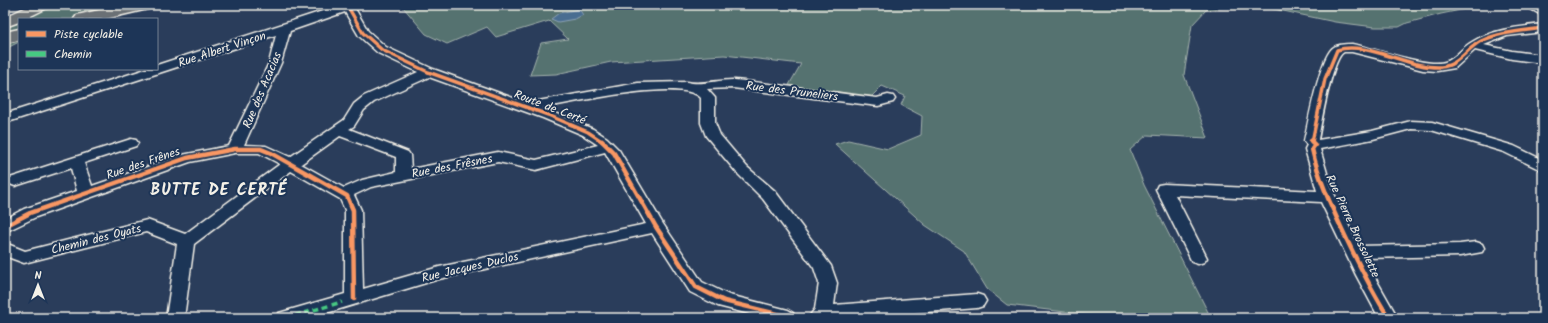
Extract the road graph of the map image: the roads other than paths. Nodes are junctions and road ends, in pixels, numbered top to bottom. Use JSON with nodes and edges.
{"nodes":[{"id":1,"x":22,"y":5,"type":"edge"},
{"id":2,"x":42,"y":5,"type":"edge"},
{"id":3,"x":142,"y":5,"type":"edge"},
{"id":4,"x":1530,"y":5,"type":"edge"},
{"id":5,"x":347,"y":7,"type":"edge"},
{"id":6,"x":5,"y":14,"type":"edge"},
{"id":7,"x":1543,"y":14,"type":"edge"},
{"id":8,"x":87,"y":18,"type":"edge"},
{"id":9,"x":5,"y":23,"type":"edge"},
{"id":10,"x":1543,"y":28,"type":"edge"},
{"id":11,"x":284,"y":29,"type":"junction"},
{"id":12,"x":18,"y":34,"type":"edge"},
{"id":13,"x":5,"y":38,"type":"edge"},
{"id":14,"x":1473,"y":46,"type":"junction"},
{"id":15,"x":1543,"y":59,"type":"edge"},
{"id":16,"x":158,"y":68,"type":"edge"},
{"id":17,"x":152,"y":70,"type":"edge"},
{"id":18,"x":428,"y":72,"type":"junction"},
{"id":19,"x":696,"y":88,"type":"junction"},
{"id":20,"x":888,"y":99,"type":"dead end"},
{"id":21,"x":526,"y":108,"type":"junction"},
{"id":22,"x":5,"y":119,"type":"edge"},
{"id":23,"x":338,"y":130,"type":"junction"},
{"id":24,"x":132,"y":143,"type":"dead end"},
{"id":25,"x":1315,"y":145,"type":"junction"},
{"id":26,"x":608,"y":147,"type":"junction"},
{"id":27,"x":236,"y":149,"type":"junction"},
{"id":28,"x":76,"y":161,"type":"junction"},
{"id":29,"x":290,"y":164,"type":"junction"},
{"id":30,"x":1543,"y":166,"type":"edge"},
{"id":31,"x":404,"y":176,"type":"junction"},
{"id":32,"x":16,"y":181,"type":"dead end"},
{"id":33,"x":86,"y":193,"type":"junction"},
{"id":34,"x":343,"y":194,"type":"junction"},
{"id":35,"x":1326,"y":197,"type":"junction"},
{"id":36,"x":5,"y":226,"type":"edge"},
{"id":37,"x":656,"y":227,"type":"junction"},
{"id":38,"x":187,"y":241,"type":"junction"},
{"id":39,"x":1476,"y":248,"type":"dead end"},
{"id":40,"x":5,"y":249,"type":"edge"},
{"id":41,"x":1354,"y":252,"type":"junction"},
{"id":42,"x":1198,"y":258,"type":"dead end"},
{"id":43,"x":354,"y":298,"type":"junction"},
{"id":44,"x":977,"y":301,"type":"dead end"},
{"id":45,"x":820,"y":315,"type":"edge"},
{"id":46,"x":175,"y":318,"type":"edge"},
{"id":47,"x":286,"y":318,"type":"edge"},
{"id":48,"x":786,"y":318,"type":"edge"},
{"id":49,"x":1389,"y":318,"type":"edge"}],
"edges":[{"from":1,"to":6,"type":"main road"},
{"from":2,"to":9,"type":"main road"},
{"from":3,"to":8,"type":"highway"},
{"from":4,"to":7,"type":"street"},
{"from":5,"to":11,"type":"street","name":"Rue Albert Vinçon"},
{"from":5,"to":18,"type":"street","name":"Route de Certé"},
{"from":10,"to":14,"type":"street"},
{"from":11,"to":16,"type":"street","name":"Rue Albert Vinçon"},
{"from":11,"to":27,"type":"street","name":"Rue des Acacias"},
{"from":12,"to":13,"type":"highway"},
{"from":14,"to":15,"type":"street"},
{"from":14,"to":25,"type":"street","name":"Rue Pierre Brossolette"},
{"from":17,"to":22,"type":"street","name":"Rue Albert Vinçon"},
{"from":18,"to":21,"type":"street","name":"Route de Certé"},
{"from":18,"to":23,"type":"street"},
{"from":19,"to":20,"type":"street","name":"Rue des Pruneliers"},
{"from":19,"to":21,"type":"street","name":"Rue des Pruneliers"},
{"from":19,"to":45,"type":"street"},
{"from":21,"to":26,"type":"street","name":"Route de Certé"},
{"from":23,"to":29,"type":"street"},
{"from":23,"to":31,"type":"street"},
{"from":24,"to":28,"type":"street"},
{"from":25,"to":30,"type":"street"},
{"from":25,"to":35,"type":"street","name":"Rue Pierre Brossolette"},
{"from":26,"to":31,"type":"street","name":"Rue des Frêsnes"},
{"from":26,"to":37,"type":"street","name":"Route de Certé"},
{"from":27,"to":29,"type":"street","name":"Rue des Frênes"},
{"from":27,"to":33,"type":"street","name":"Rue des Frênes"},
{"from":28,"to":32,"type":"street"},
{"from":28,"to":33,"type":"street"},
{"from":29,"to":34,"type":"street","name":"Rue des Frênes"},
{"from":29,"to":38,"type":"street"},
{"from":31,"to":34,"type":"street","name":"Rue des Frêsnes"},
{"from":33,"to":36,"type":"street","name":"Rue des Frênes"},
{"from":34,"to":43,"type":"street"},
{"from":35,"to":41,"type":"street","name":"Rue Pierre Brossolette"},
{"from":35,"to":42,"type":"street"},
{"from":37,"to":43,"type":"street","name":"Rue Jacques Duclos"},
{"from":37,"to":48,"type":"street","name":"Route de Certé"},
{"from":38,"to":40,"type":"street","name":"Chemin des Oyats"},
{"from":38,"to":46,"type":"street"},
{"from":39,"to":41,"type":"street"},
{"from":41,"to":49,"type":"street","name":"Rue Pierre Brossolette"},
{"from":43,"to":47,"type":"street","name":"Rue Jacques Duclos"},
{"from":44,"to":45,"type":"street"}]}
